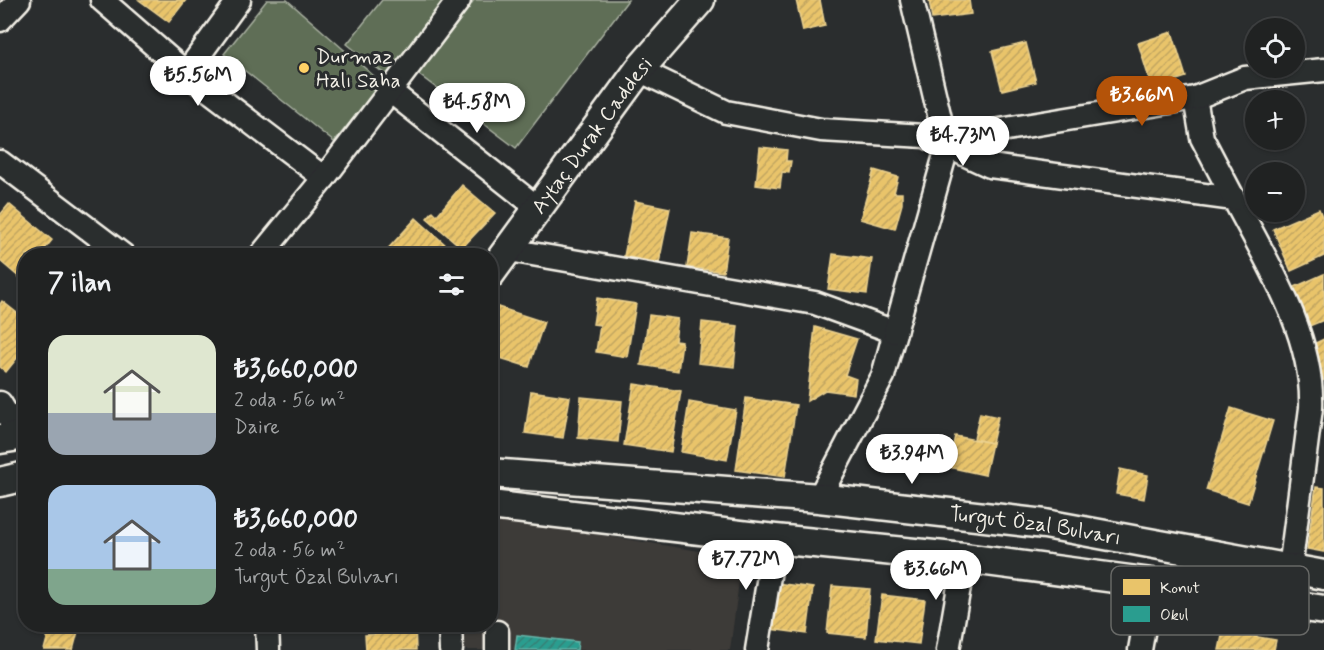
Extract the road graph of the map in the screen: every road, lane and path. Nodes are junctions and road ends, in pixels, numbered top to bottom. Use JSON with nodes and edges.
{"nodes":[{"id":1,"x":19,"y":0,"type":"edge"},
{"id":2,"x":102,"y":0,"type":"edge"},
{"id":3,"x":239,"y":0,"type":"edge"},
{"id":4,"x":459,"y":0,"type":"edge"},
{"id":5,"x":700,"y":0,"type":"edge"},
{"id":6,"x":912,"y":0,"type":"edge"},
{"id":7,"x":0,"y":20,"type":"edge"},
{"id":8,"x":639,"y":70,"type":"junction"},
{"id":9,"x":1324,"y":70,"type":"edge"},
{"id":10,"x":186,"y":73,"type":"junction"},
{"id":11,"x":390,"y":91,"type":"junction"},
{"id":12,"x":1195,"y":98,"type":"junction"},
{"id":13,"x":947,"y":148,"type":"junction"},
{"id":14,"x":0,"y":162,"type":"edge"},
{"id":15,"x":324,"y":178,"type":"junction"},
{"id":16,"x":1234,"y":199,"type":"junction"},
{"id":17,"x":539,"y":209,"type":"junction"},
{"id":18,"x":114,"y":248,"type":"edge"},
{"id":19,"x":267,"y":248,"type":"edge"},
{"id":20,"x":509,"y":250,"type":"junction"},
{"id":21,"x":498,"y":264,"type":"edge"},
{"id":22,"x":895,"y":332,"type":"junction"},
{"id":23,"x":0,"y":403,"type":"edge"},
{"id":24,"x":15,"y":437,"type":"edge"},
{"id":25,"x":498,"y":474,"type":"edge"},
{"id":26,"x":18,"y":478,"type":"edge"},
{"id":27,"x":0,"y":482,"type":"edge"},
{"id":28,"x":819,"y":498,"type":"junction"},
{"id":29,"x":498,"y":507,"type":"edge"},
{"id":30,"x":775,"y":539,"type":"junction"},
{"id":31,"x":964,"y":558,"type":"junction"},
{"id":32,"x":1279,"y":566,"type":"edge"},
{"id":33,"x":1290,"y":566,"type":"edge"},
{"id":34,"x":1309,"y":572,"type":"edge"},
{"id":35,"x":1324,"y":575,"type":"edge"},
{"id":36,"x":1111,"y":578,"type":"edge"},
{"id":37,"x":1309,"y":608,"type":"edge"},
{"id":38,"x":1324,"y":610,"type":"edge"},
{"id":39,"x":267,"y":632,"type":"edge"},
{"id":40,"x":450,"y":632,"type":"edge"},
{"id":41,"x":1143,"y":635,"type":"edge"},
{"id":42,"x":268,"y":650,"type":"edge"},
{"id":43,"x":451,"y":650,"type":"edge"},
{"id":44,"x":757,"y":650,"type":"edge"},
{"id":45,"x":948,"y":650,"type":"edge"},
{"id":46,"x":1140,"y":650,"type":"edge"}],
"edges":[{"from":1,"to":7,"type":"street"},
{"from":2,"to":10,"type":"street"},
{"from":3,"to":10,"type":"street"},
{"from":4,"to":11,"type":"street"},
{"from":5,"to":8,"type":"main road","name":"Aytaç Durak Caddesi"},
{"from":6,"to":13,"type":"street"},
{"from":8,"to":13,"type":"street"},
{"from":8,"to":17,"type":"main road","name":"Aytaç Durak Caddesi"},
{"from":9,"to":12,"type":"street"},
{"from":10,"to":15,"type":"street"},
{"from":11,"to":15,"type":"street"},
{"from":11,"to":17,"type":"street"},
{"from":12,"to":13,"type":"street"},
{"from":12,"to":16,"type":"street"},
{"from":13,"to":16,"type":"street"},
{"from":13,"to":22,"type":"street"},
{"from":14,"to":18,"type":"street"},
{"from":15,"to":19,"type":"street"},
{"from":16,"to":33,"type":"street"},
{"from":17,"to":20,"type":"main road","name":"Aytaç Durak Caddesi"},
{"from":20,"to":21,"type":"main road","name":"Aytaç Durak Caddesi"},
{"from":20,"to":22,"type":"street"},
{"from":22,"to":28,"type":"street"},
{"from":23,"to":24,"type":"street"},
{"from":25,"to":28,"type":"main road","name":"Turgut Özal Bulvarı"},
{"from":26,"to":27,"type":"main road"},
{"from":28,"to":32,"type":"main road","name":"Turgut Özal Bulvarı"},
{"from":29,"to":30,"type":"main road","name":"Turgut Özal Bulvarı"},
{"from":30,"to":31,"type":"main road","name":"Turgut Özal Bulvarı"},
{"from":30,"to":44,"type":"street"},
{"from":31,"to":36,"type":"main road","name":"Turgut Özal Bulvarı"},
{"from":31,"to":45,"type":"street"},
{"from":34,"to":35,"type":"main road","name":"Turgut Özal Bulvarı"},
{"from":37,"to":38,"type":"main road","name":"Turgut Özal Bulvarı"},
{"from":39,"to":42,"type":"street"},
{"from":40,"to":43,"type":"street"},
{"from":41,"to":46,"type":"street"}]}
